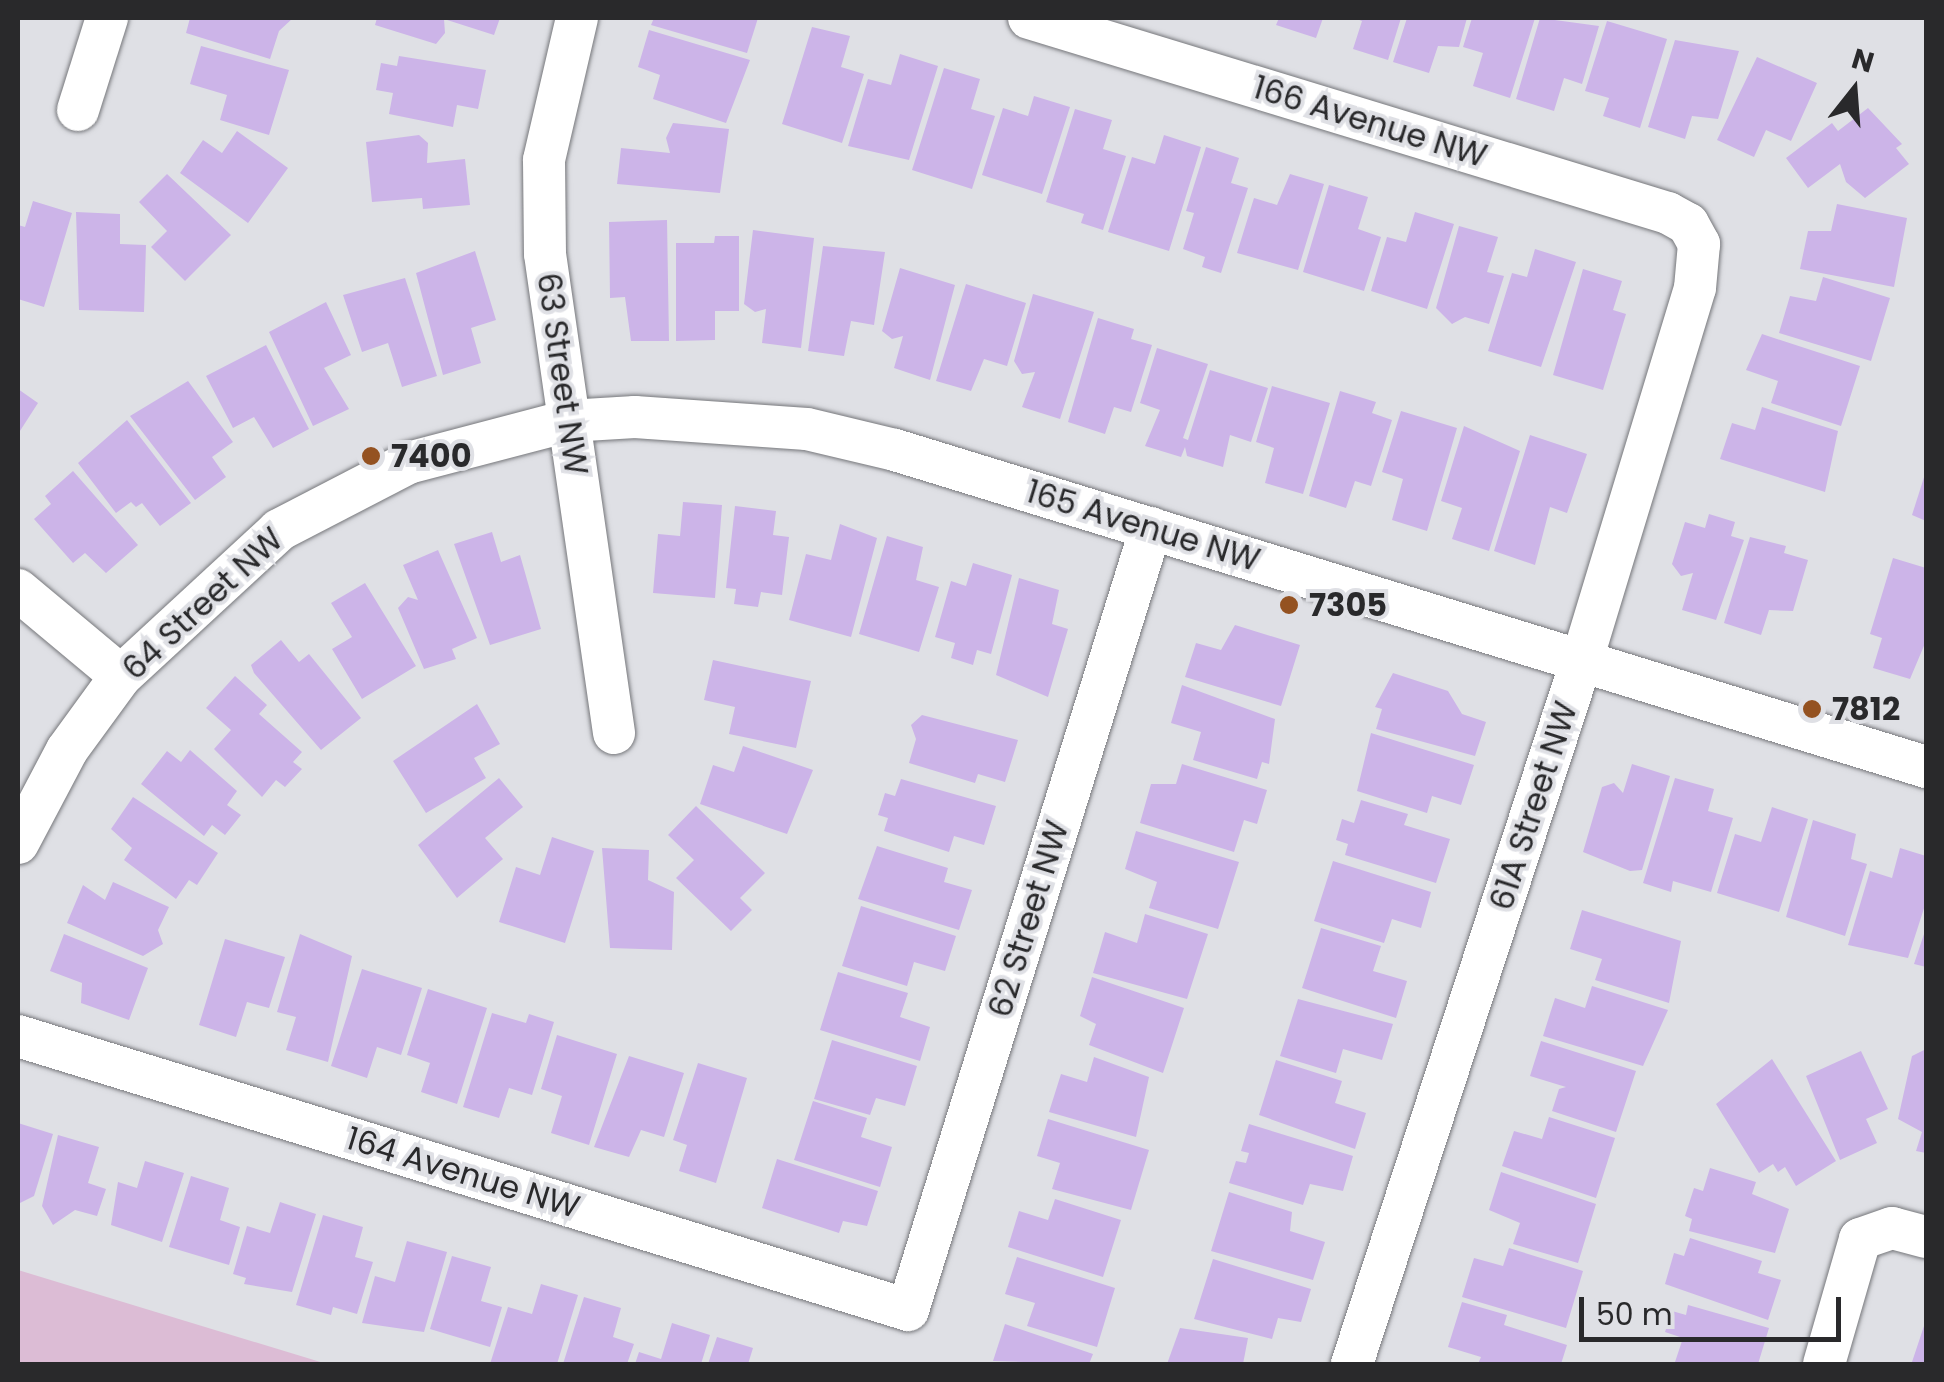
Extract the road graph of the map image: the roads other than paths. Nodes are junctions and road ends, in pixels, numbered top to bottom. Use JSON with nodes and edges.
{"nodes":[{"id":1,"x":107,"y":18,"type":"edge"},
{"id":2,"x":577,"y":18,"type":"edge"},
{"id":3,"x":1029,"y":18,"type":"edge"},
{"id":4,"x":78,"y":110,"type":"dead end"},
{"id":5,"x":1699,"y":244,"type":"joint"},
{"id":6,"x":568,"y":421,"type":"junction"},
{"id":7,"x":348,"y":490,"type":"joint"},
{"id":8,"x":1151,"y":528,"type":"junction"},
{"id":9,"x":18,"y":590,"type":"edge"},
{"id":10,"x":1582,"y":659,"type":"junction"},
{"id":11,"x":122,"y":676,"type":"junction"},
{"id":12,"x":614,"y":733,"type":"dead end"},
{"id":13,"x":1926,"y":766,"type":"edge"},
{"id":14,"x":18,"y":843,"type":"edge"},
{"id":15,"x":18,"y":1036,"type":"edge"},
{"id":16,"x":1926,"y":1237,"type":"edge"},
{"id":17,"x":908,"y":1310,"type":"joint"},
{"id":18,"x":1352,"y":1364,"type":"edge"},
{"id":19,"x":1824,"y":1364,"type":"edge"}],
"edges":[{"from":1,"to":4,"type":"street"},
{"from":2,"to":6,"type":"street","name":"63 Street NW"},
{"from":3,"to":5,"type":"street","name":"166 Avenue NW"},
{"from":5,"to":10,"type":"street","name":"61A Street NW"},
{"from":6,"to":7,"type":"street","name":"165 Avenue NW"},
{"from":6,"to":8,"type":"street","name":"165 Avenue NW"},
{"from":6,"to":12,"type":"street","name":"63 Street NW"},
{"from":7,"to":11,"type":"street","name":"64 Street NW"},
{"from":8,"to":10,"type":"street","name":"165 Avenue NW"},
{"from":8,"to":17,"type":"street","name":"62 Street NW"},
{"from":9,"to":11,"type":"street"},
{"from":10,"to":13,"type":"street","name":"165 Avenue NW"},
{"from":10,"to":18,"type":"street","name":"61A Street NW"},
{"from":11,"to":14,"type":"street","name":"64 Street NW"},
{"from":15,"to":17,"type":"street","name":"164 Avenue NW"},
{"from":16,"to":19,"type":"street"}]}
